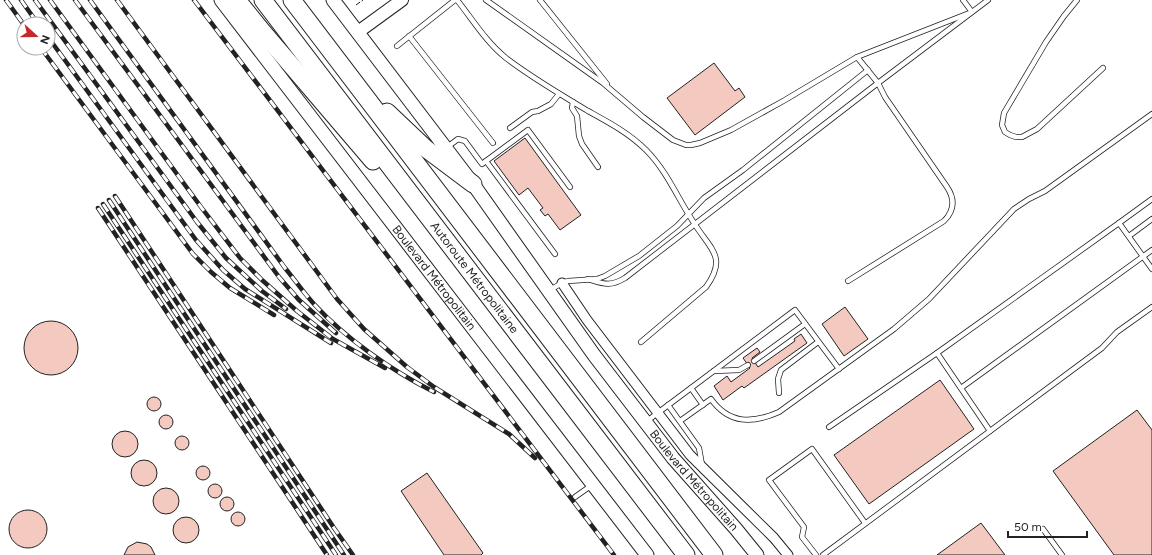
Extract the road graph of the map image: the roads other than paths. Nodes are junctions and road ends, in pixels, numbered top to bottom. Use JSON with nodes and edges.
{"nodes":[{"id":1,"x":221,"y":0,"type":"edge"},
{"id":2,"x":237,"y":0,"type":"edge"},
{"id":3,"x":263,"y":0,"type":"edge"},
{"id":4,"x":292,"y":0,"type":"edge"},
{"id":5,"x":333,"y":0,"type":"edge"},
{"id":6,"x":402,"y":0,"type":"edge"},
{"id":7,"x":456,"y":0,"type":"edge"},
{"id":8,"x":486,"y":0,"type":"edge"},
{"id":9,"x":540,"y":0,"type":"edge"},
{"id":10,"x":963,"y":0,"type":"edge"},
{"id":11,"x":988,"y":0,"type":"edge"},
{"id":12,"x":1077,"y":0,"type":"edge"},
{"id":13,"x":972,"y":12,"type":"junction"},
{"id":14,"x":358,"y":32,"type":"junction"},
{"id":15,"x":409,"y":36,"type":"junction"},
{"id":16,"x":397,"y":46,"type":"dead end"},
{"id":17,"x":857,"y":57,"type":"junction"},
{"id":18,"x":1103,"y":68,"type":"dead end"},
{"id":19,"x":868,"y":70,"type":"junction"},
{"id":20,"x":351,"y":77,"type":"junction"},
{"id":21,"x":878,"y":83,"type":"junction"},
{"id":22,"x":614,"y":92,"type":"junction"},
{"id":23,"x":559,"y":94,"type":"junction"},
{"id":24,"x":573,"y":102,"type":"junction"},
{"id":25,"x":1152,"y":114,"type":"edge"},
{"id":26,"x":510,"y":128,"type":"dead end"},
{"id":27,"x":493,"y":143,"type":"dead end"},
{"id":28,"x":446,"y":148,"type":"junction"},
{"id":29,"x":486,"y":161,"type":"junction"},
{"id":30,"x":598,"y":167,"type":"dead end"},
{"id":31,"x":473,"y":184,"type":"junction"},
{"id":32,"x":570,"y":187,"type":"dead end"},
{"id":33,"x":1152,"y":199,"type":"edge"},
{"id":34,"x":689,"y":214,"type":"junction"},
{"id":35,"x":1152,"y":219,"type":"edge"},
{"id":36,"x":1119,"y":223,"type":"junction"},
{"id":37,"x":695,"y":225,"type":"junction"},
{"id":38,"x":1128,"y":236,"type":"junction"},
{"id":39,"x":1152,"y":250,"type":"edge"},
{"id":40,"x":555,"y":254,"type":"dead end"},
{"id":41,"x":1143,"y":257,"type":"junction"},
{"id":42,"x":1152,"y":269,"type":"edge"},
{"id":43,"x":588,"y":279,"type":"junction"},
{"id":44,"x":848,"y":280,"type":"dead end"},
{"id":45,"x":562,"y":283,"type":"junction"},
{"id":46,"x":549,"y":291,"type":"junction"},
{"id":47,"x":493,"y":301,"type":"junction"},
{"id":48,"x":1152,"y":307,"type":"edge"},
{"id":49,"x":805,"y":324,"type":"junction"},
{"id":50,"x":641,"y":342,"type":"dead end"},
{"id":51,"x":818,"y":342,"type":"junction"},
{"id":52,"x":937,"y":353,"type":"junction"},
{"id":53,"x":754,"y":361,"type":"dead end"},
{"id":54,"x":748,"y":365,"type":"dead end"},
{"id":55,"x":839,"y":369,"type":"junction"},
{"id":56,"x":714,"y":371,"type":"junction"},
{"id":57,"x":691,"y":388,"type":"junction"},
{"id":58,"x":961,"y":388,"type":"junction"},
{"id":59,"x":779,"y":393,"type":"dead end"},
{"id":60,"x":668,"y":405,"type":"junction"},
{"id":61,"x":703,"y":405,"type":"junction"},
{"id":62,"x":658,"y":413,"type":"junction"},
{"id":63,"x":680,"y":421,"type":"junction"},
{"id":64,"x":646,"y":422,"type":"junction"},
{"id":65,"x":829,"y":426,"type":"dead end"},
{"id":66,"x":990,"y":431,"type":"junction"},
{"id":67,"x":703,"y":468,"type":"junction"},
{"id":68,"x":593,"y":484,"type":"junction"},
{"id":69,"x":575,"y":497,"type":"dead end"},
{"id":70,"x":866,"y":523,"type":"junction"},
{"id":71,"x":1043,"y":529,"type":"dead end"},
{"id":72,"x":647,"y":555,"type":"edge"},
{"id":73,"x":686,"y":555,"type":"edge"},
{"id":74,"x":714,"y":555,"type":"edge"},
{"id":75,"x":757,"y":555,"type":"edge"},
{"id":76,"x":788,"y":555,"type":"edge"},
{"id":77,"x":816,"y":555,"type":"edge"},
{"id":78,"x":822,"y":555,"type":"edge"},
{"id":79,"x":1062,"y":555,"type":"edge"}],
"edges":[{"from":1,"to":68,"type":"main road","name":"Boulevard Métropolitain"},
{"from":2,"to":47,"type":"highway"},
{"from":3,"to":47,"type":"highway","name":"Autoroute Métropolitaine"},
{"from":4,"to":20,"type":"highway","name":"Autoroute Métropolitaine"},
{"from":5,"to":14,"type":"main road","name":"Boulevard Métropolitain"},
{"from":6,"to":14,"type":"street"},
{"from":7,"to":15,"type":"lane"},
{"from":7,"to":23,"type":"lane"},
{"from":8,"to":22,"type":"lane"},
{"from":9,"to":22,"type":"lane"},
{"from":10,"to":13,"type":"lane"},
{"from":11,"to":13,"type":"lane"},
{"from":12,"to":18,"type":"lane"},
{"from":13,"to":17,"type":"lane"},
{"from":13,"to":21,"type":"lane"},
{"from":14,"to":28,"type":"main road","name":"Boulevard Métropolitain"},
{"from":15,"to":16,"type":"lane"},
{"from":15,"to":27,"type":"lane"},
{"from":17,"to":19,"type":"lane"},
{"from":17,"to":22,"type":"lane"},
{"from":19,"to":21,"type":"lane"},
{"from":19,"to":34,"type":"lane"},
{"from":20,"to":31,"type":"highway"},
{"from":20,"to":74,"type":"highway","name":"Autoroute Métropolitaine"},
{"from":21,"to":37,"type":"lane"},
{"from":21,"to":44,"type":"lane"},
{"from":23,"to":24,"type":"lane"},
{"from":23,"to":26,"type":"lane"},
{"from":24,"to":30,"type":"lane"},
{"from":24,"to":34,"type":"lane"},
{"from":25,"to":55,"type":"lane"},
{"from":28,"to":29,"type":"lane"},
{"from":28,"to":31,"type":"main road","name":"Boulevard Métropolitain"},
{"from":29,"to":32,"type":"lane"},
{"from":29,"to":40,"type":"lane"},
{"from":31,"to":46,"type":"main road","name":"Boulevard Métropolitain"},
{"from":33,"to":36,"type":"lane"},
{"from":34,"to":37,"type":"lane"},
{"from":34,"to":43,"type":"lane"},
{"from":35,"to":38,"type":"lane"},
{"from":36,"to":38,"type":"lane"},
{"from":36,"to":52,"type":"lane"},
{"from":37,"to":43,"type":"lane"},
{"from":37,"to":50,"type":"lane"},
{"from":38,"to":41,"type":"lane"},
{"from":39,"to":41,"type":"lane"},
{"from":41,"to":42,"type":"lane"},
{"from":41,"to":58,"type":"lane"},
{"from":43,"to":45,"type":"lane"},
{"from":45,"to":46,"type":"lane"},
{"from":45,"to":62,"type":"street","name":"Boulevard Métropolitain"},
{"from":46,"to":64,"type":"main road","name":"Boulevard Métropolitain"},
{"from":47,"to":73,"type":"highway","name":"Autoroute Métropolitaine"},
{"from":48,"to":66,"type":"lane"},
{"from":49,"to":51,"type":"lane"},
{"from":49,"to":53,"type":"lane"},
{"from":49,"to":56,"type":"lane"},
{"from":51,"to":55,"type":"lane"},
{"from":51,"to":59,"type":"lane"},
{"from":52,"to":58,"type":"lane"},
{"from":52,"to":65,"type":"lane"},
{"from":54,"to":56,"type":"lane"},
{"from":55,"to":61,"type":"lane"},
{"from":56,"to":57,"type":"lane"},
{"from":57,"to":60,"type":"lane"},
{"from":57,"to":61,"type":"lane"},
{"from":58,"to":66,"type":"lane"},
{"from":60,"to":62,"type":"lane"},
{"from":60,"to":63,"type":"lane"},
{"from":61,"to":63,"type":"lane"},
{"from":62,"to":64,"type":"lane"},
{"from":62,"to":67,"type":"street","name":"Boulevard Métropolitain"},
{"from":63,"to":67,"type":"lane"},
{"from":64,"to":75,"type":"main road","name":"Boulevard Métropolitain"},
{"from":66,"to":70,"type":"lane"},
{"from":67,"to":76,"type":"street","name":"Boulevard Métropolitain"},
{"from":68,"to":69,"type":"lane"},
{"from":68,"to":72,"type":"main road","name":"Boulevard Métropolitain"},
{"from":70,"to":77,"type":"lane"},
{"from":70,"to":78,"type":"lane"},
{"from":71,"to":79,"type":"lane"}]}
